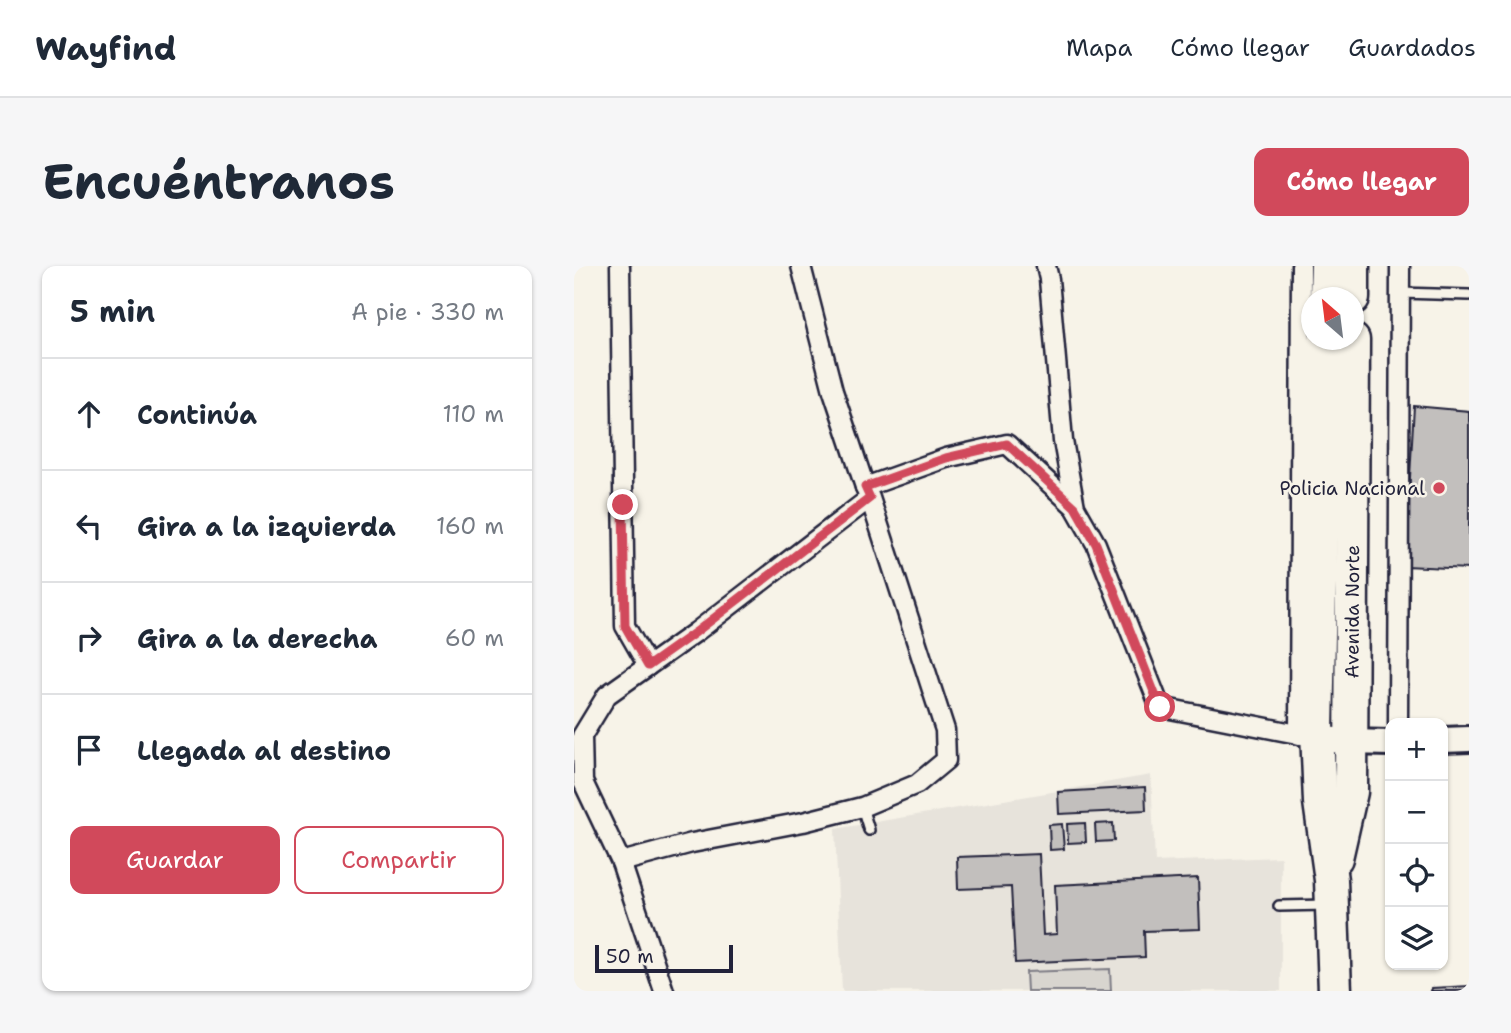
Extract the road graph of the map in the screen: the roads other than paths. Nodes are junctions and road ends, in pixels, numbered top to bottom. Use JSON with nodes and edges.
{"nodes":[{"id":1,"x":620,"y":266,"type":"edge"},
{"id":2,"x":801,"y":266,"type":"edge"},
{"id":3,"x":1046,"y":266,"type":"edge"},
{"id":4,"x":1301,"y":266,"type":"edge"},
{"id":5,"x":1326,"y":266,"type":"edge"},
{"id":6,"x":1353,"y":266,"type":"edge"},
{"id":7,"x":1400,"y":266,"type":"edge"},
{"id":8,"x":1326,"y":287,"type":"edge"},
{"id":9,"x":1353,"y":287,"type":"edge"},
{"id":10,"x":1400,"y":293,"type":"junction"},
{"id":11,"x":1469,"y":295,"type":"edge"},
{"id":12,"x":1325,"y":350,"type":"edge"},
{"id":13,"x":1353,"y":350,"type":"edge"},
{"id":14,"x":868,"y":493,"type":"junction"},
{"id":15,"x":1075,"y":507,"type":"junction"},
{"id":16,"x":648,"y":666,"type":"junction"},
{"id":17,"x":1398,"y":718,"type":"edge"},
{"id":18,"x":582,"y":724,"type":"edge"},
{"id":19,"x":1308,"y":736,"type":"junction"},
{"id":20,"x":1469,"y":739,"type":"edge"},
{"id":21,"x":1448,"y":740,"type":"edge"},
{"id":22,"x":1350,"y":742,"type":"junction"},
{"id":23,"x":1385,"y":743,"type":"edge"},
{"id":24,"x":862,"y":807,"type":"junction"},
{"id":25,"x":869,"y":830,"type":"dead end"},
{"id":26,"x":621,"y":862,"type":"junction"},
{"id":27,"x":1331,"y":892,"type":"junction"},
{"id":28,"x":1279,"y":906,"type":"dead end"},
{"id":29,"x":664,"y":991,"type":"edge"},
{"id":30,"x":1335,"y":991,"type":"edge"}],
"edges":[{"from":1,"to":16,"type":"street"},
{"from":2,"to":14,"type":"street"},
{"from":3,"to":15,"type":"street"},
{"from":4,"to":19,"type":"street","name":"Avenida Norte"},
{"from":5,"to":8,"type":"highway"},
{"from":6,"to":9,"type":"highway"},
{"from":7,"to":10,"type":"street"},
{"from":10,"to":11,"type":"lane"},
{"from":10,"to":17,"type":"street"},
{"from":12,"to":19,"type":"highway","name":"Avenida Norte"},
{"from":13,"to":22,"type":"highway","name":"Avenida Norte"},
{"from":14,"to":15,"type":"street"},
{"from":14,"to":16,"type":"street"},
{"from":14,"to":24,"type":"street"},
{"from":15,"to":19,"type":"street"},
{"from":16,"to":18,"type":"street"},
{"from":18,"to":26,"type":"street"},
{"from":19,"to":22,"type":"main road"},
{"from":19,"to":27,"type":"highway","name":"Avenida Norte"},
{"from":20,"to":21,"type":"main road"},
{"from":22,"to":23,"type":"main road"},
{"from":22,"to":27,"type":"highway","name":"Avenida Norte"},
{"from":24,"to":25,"type":"lane"},
{"from":24,"to":26,"type":"street"},
{"from":26,"to":29,"type":"street"},
{"from":27,"to":28,"type":"lane"},
{"from":27,"to":30,"type":"highway","name":"Avenida Norte"}]}
